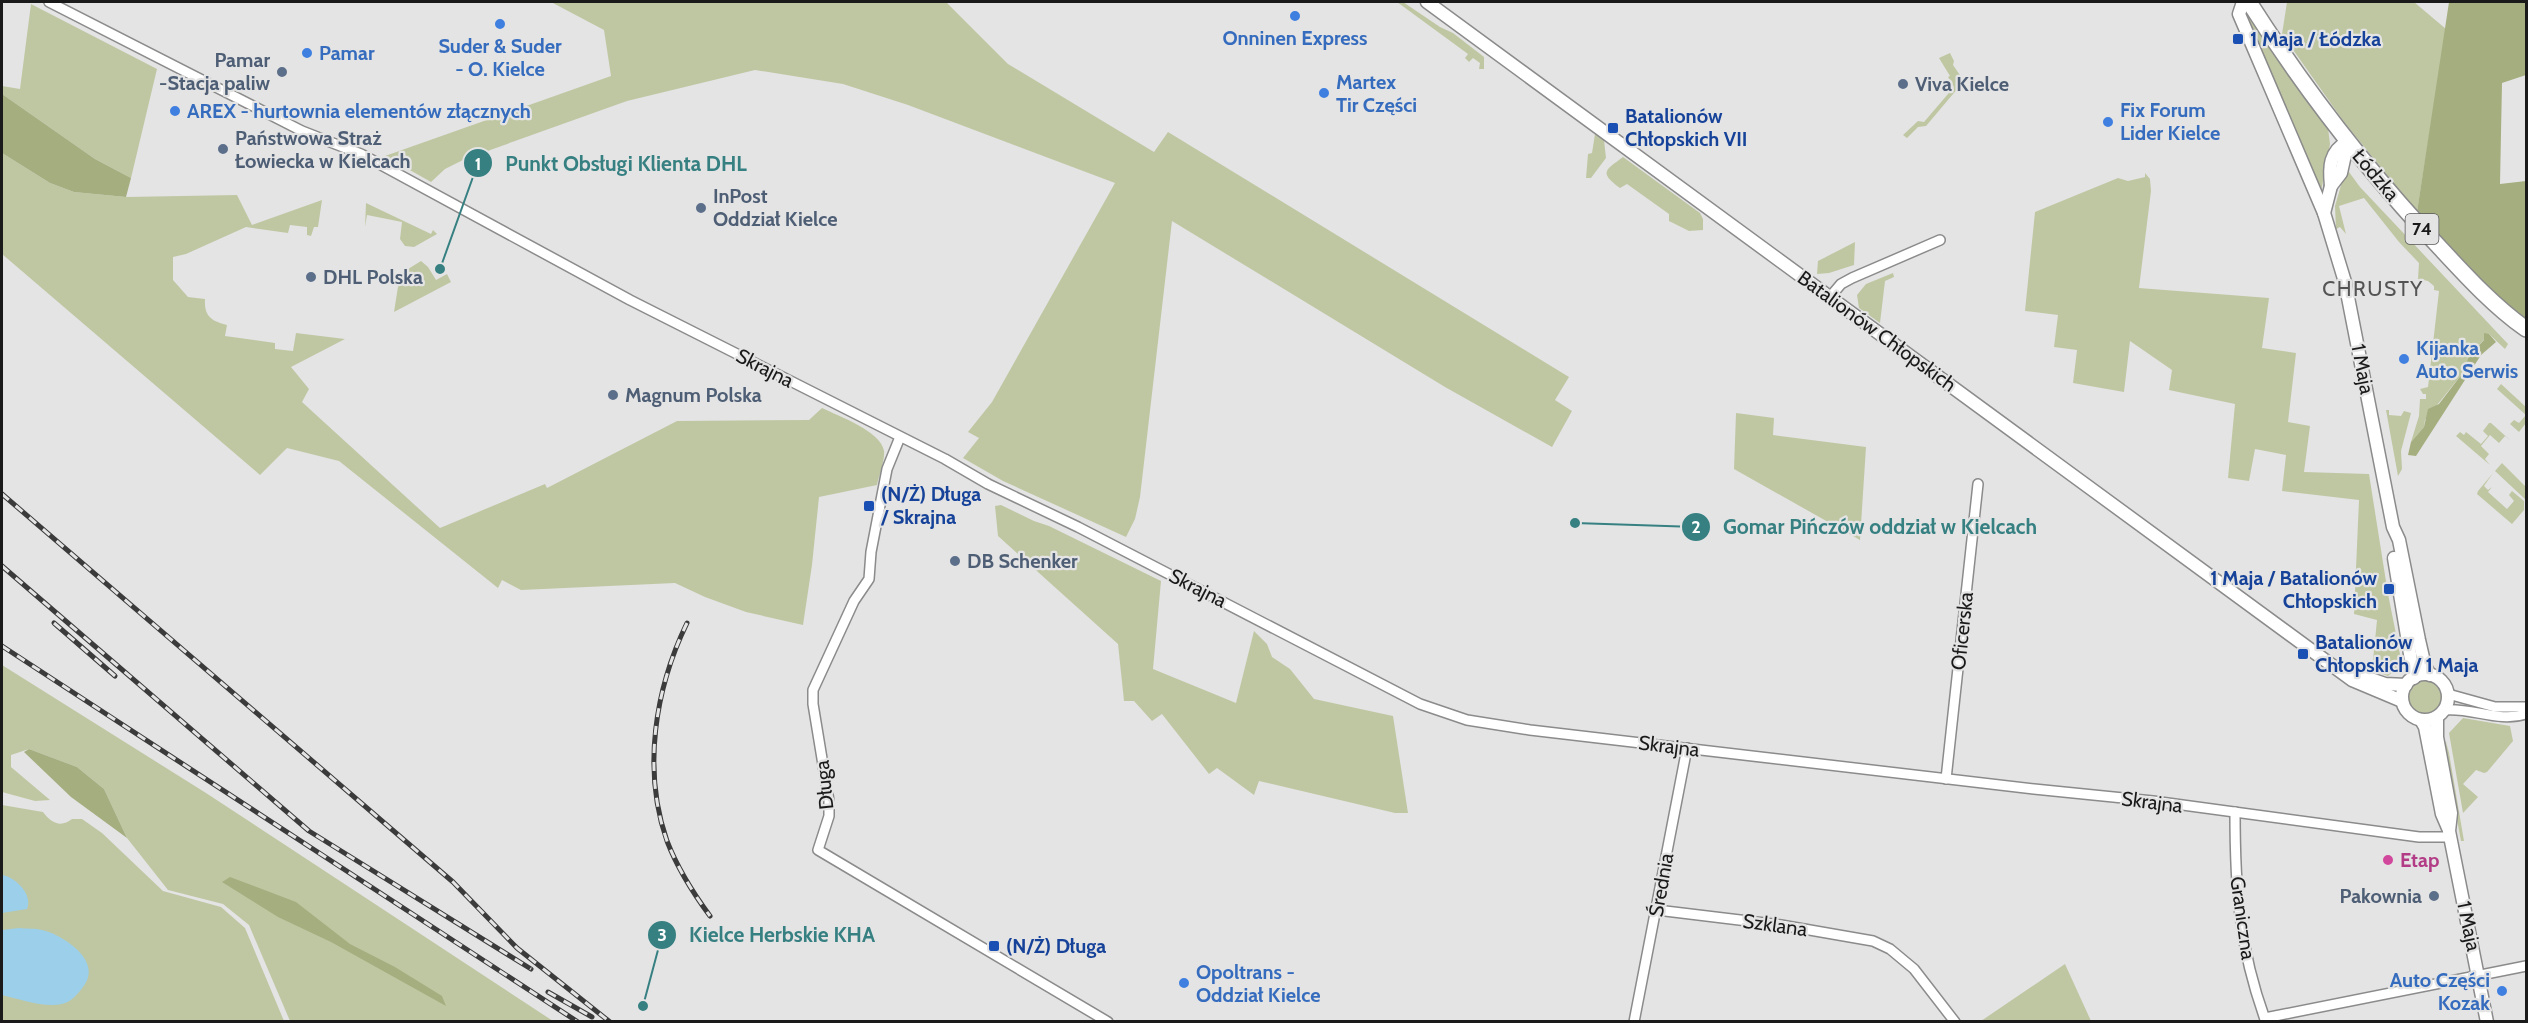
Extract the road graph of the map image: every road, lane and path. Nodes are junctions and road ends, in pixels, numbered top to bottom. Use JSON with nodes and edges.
{"nodes":[{"id":1,"x":49,"y":2,"type":"edge"},
{"id":2,"x":1427,"y":2,"type":"edge"},
{"id":3,"x":2243,"y":2,"type":"edge"},
{"id":4,"x":2249,"y":2,"type":"edge"},
{"id":5,"x":2348,"y":141,"type":"junction"},
{"id":6,"x":2324,"y":213,"type":"junction"},
{"id":7,"x":1940,"y":240,"type":"dead end"},
{"id":8,"x":1830,"y":297,"type":"junction"},
{"id":9,"x":2526,"y":329,"type":"edge"},
{"id":10,"x":900,"y":437,"type":"junction"},
{"id":11,"x":1978,"y":484,"type":"dead end"},
{"id":12,"x":2393,"y":527,"type":"junction"},
{"id":13,"x":2328,"y":661,"type":"junction"},
{"id":14,"x":2430,"y":675,"type":"junction"},
{"id":15,"x":2410,"y":681,"type":"junction"},
{"id":16,"x":2448,"y":694,"type":"junction"},
{"id":17,"x":2402,"y":701,"type":"junction"},
{"id":18,"x":2526,"y":707,"type":"edge"},
{"id":19,"x":2440,"y":714,"type":"junction"},
{"id":20,"x":2526,"y":714,"type":"edge"},
{"id":21,"x":2421,"y":720,"type":"junction"},
{"id":22,"x":1687,"y":748,"type":"junction"},
{"id":23,"x":1946,"y":779,"type":"junction"},
{"id":24,"x":2235,"y":812,"type":"junction"},
{"id":25,"x":2450,"y":834,"type":"junction"},
{"id":26,"x":1657,"y":910,"type":"junction"},
{"id":27,"x":2526,"y":966,"type":"edge"},
{"id":28,"x":2478,"y":975,"type":"junction"},
{"id":29,"x":2266,"y":1020,"type":"edge"},
{"id":30,"x":1108,"y":1022,"type":"edge"},
{"id":31,"x":1634,"y":1022,"type":"edge"},
{"id":32,"x":1955,"y":1022,"type":"edge"},
{"id":33,"x":2487,"y":1022,"type":"edge"}],
"edges":[{"from":1,"to":10,"type":"street","name":"Skrajna"},
{"from":2,"to":8,"type":"street","name":"Batalionów Chłopskich"},
{"from":3,"to":6,"type":"street","name":"1 Maja"},
{"from":4,"to":5,"type":"main road","name":"Łódzka","number":"74"},
{"from":5,"to":6,"type":"street"},
{"from":5,"to":9,"type":"main road","name":"Łódzka","number":"74"},
{"from":6,"to":12,"type":"street","name":"1 Maja"},
{"from":7,"to":8,"type":"street"},
{"from":8,"to":13,"type":"street","name":"Batalionów Chłopskich"},
{"from":10,"to":22,"type":"street","name":"Skrajna"},
{"from":10,"to":30,"type":"street","name":"Długa"},
{"from":11,"to":23,"type":"street","name":"Oficerska"},
{"from":12,"to":14,"type":"street","name":"1 Maja"},
{"from":12,"to":15,"type":"street","name":"1 Maja"},
{"from":13,"to":15,"type":"street","name":"Batalionów Chłopskich"},
{"from":13,"to":17,"type":"street","name":"Batalionów Chłopskich"},
{"from":14,"to":15,"type":"street"},
{"from":14,"to":16,"type":"street"},
{"from":15,"to":17,"type":"street"},
{"from":16,"to":18,"type":"street"},
{"from":16,"to":19,"type":"street"},
{"from":17,"to":21,"type":"street"},
{"from":19,"to":20,"type":"street"},
{"from":19,"to":21,"type":"street"},
{"from":19,"to":25,"type":"street","name":"1 Maja"},
{"from":21,"to":25,"type":"street","name":"1 Maja"},
{"from":22,"to":23,"type":"street","name":"Skrajna"},
{"from":22,"to":26,"type":"street","name":"Średnia"},
{"from":23,"to":24,"type":"street","name":"Skrajna"},
{"from":24,"to":25,"type":"street","name":"Skrajna"},
{"from":24,"to":29,"type":"street","name":"Graniczna"},
{"from":25,"to":28,"type":"street","name":"1 Maja"},
{"from":26,"to":31,"type":"street","name":"Średnia"},
{"from":26,"to":32,"type":"street","name":"Szklana"},
{"from":27,"to":28,"type":"street"},
{"from":28,"to":29,"type":"street"},
{"from":28,"to":33,"type":"street","name":"1 Maja"}]}
